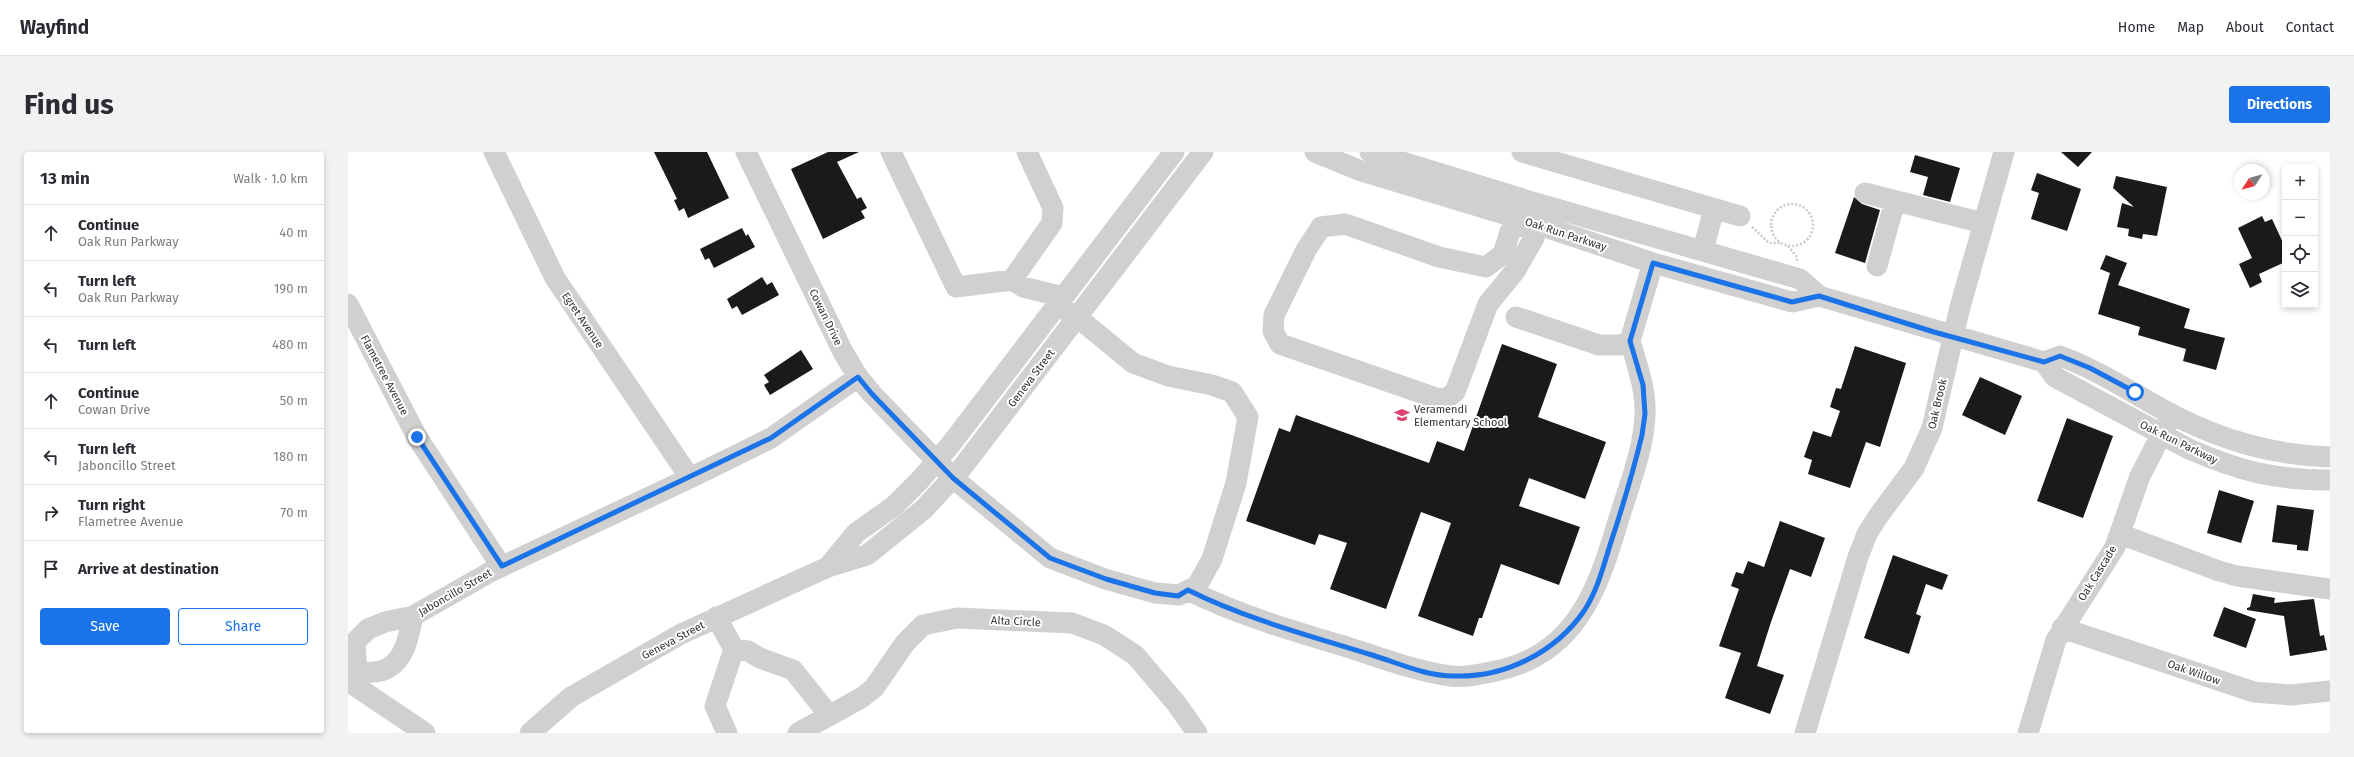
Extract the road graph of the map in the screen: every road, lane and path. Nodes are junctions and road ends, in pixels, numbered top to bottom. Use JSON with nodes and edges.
{"nodes":[{"id":1,"x":494,"y":152,"type":"edge"},
{"id":2,"x":746,"y":152,"type":"edge"},
{"id":3,"x":891,"y":152,"type":"edge"},
{"id":4,"x":1027,"y":152,"type":"edge"},
{"id":5,"x":1174,"y":152,"type":"edge"},
{"id":6,"x":1203,"y":152,"type":"edge"},
{"id":7,"x":1315,"y":152,"type":"edge"},
{"id":8,"x":1370,"y":152,"type":"edge"},
{"id":9,"x":1522,"y":152,"type":"edge"},
{"id":10,"x":2004,"y":152,"type":"edge"},
{"id":11,"x":1400,"y":156,"type":"edge"},
{"id":12,"x":1865,"y":193,"type":"dead end"},
{"id":13,"x":1895,"y":201,"type":"junction"},
{"id":14,"x":1714,"y":209,"type":"junction"},
{"id":15,"x":1526,"y":210,"type":"junction"},
{"id":16,"x":1740,"y":216,"type":"joint"},
{"id":17,"x":1983,"y":223,"type":"junction"},
{"id":18,"x":1780,"y":243,"type":"junction"},
{"id":19,"x":1788,"y":246,"type":"junction"},
{"id":20,"x":1703,"y":250,"type":"junction"},
{"id":21,"x":1653,"y":263,"type":"junction"},
{"id":22,"x":1796,"y":266,"type":"dead end"},
{"id":23,"x":1877,"y":266,"type":"dead end"},
{"id":24,"x":1017,"y":284,"type":"junction"},
{"id":25,"x":1819,"y":296,"type":"junction"},
{"id":26,"x":348,"y":304,"type":"edge"},
{"id":27,"x":1055,"y":308,"type":"junction"},
{"id":28,"x":1516,"y":317,"type":"dead end"},
{"id":29,"x":1077,"y":318,"type":"junction"},
{"id":30,"x":1953,"y":337,"type":"junction"},
{"id":31,"x":1630,"y":341,"type":"junction"},
{"id":32,"x":2044,"y":362,"type":"junction"},
{"id":33,"x":858,"y":377,"type":"junction"},
{"id":34,"x":2172,"y":414,"type":"junction"},
{"id":35,"x":2161,"y":434,"type":"junction"},
{"id":36,"x":2330,"y":458,"type":"edge"},
{"id":37,"x":937,"y":461,"type":"junction"},
{"id":38,"x":690,"y":478,"type":"junction"},
{"id":39,"x":953,"y":478,"type":"junction"},
{"id":40,"x":2330,"y":480,"type":"edge"},
{"id":41,"x":2120,"y":534,"type":"junction"},
{"id":42,"x":502,"y":566,"type":"junction"},
{"id":43,"x":828,"y":566,"type":"junction"},
{"id":44,"x":2330,"y":589,"type":"edge"},
{"id":45,"x":1188,"y":590,"type":"junction"},
{"id":46,"x":413,"y":616,"type":"junction"},
{"id":47,"x":716,"y":617,"type":"junction"},
{"id":48,"x":2062,"y":628,"type":"junction"},
{"id":49,"x":734,"y":650,"type":"junction"},
{"id":50,"x":351,"y":680,"type":"edge"},
{"id":51,"x":2330,"y":691,"type":"edge"},
{"id":52,"x":829,"y":715,"type":"junction"},
{"id":53,"x":425,"y":733,"type":"edge"},
{"id":54,"x":530,"y":733,"type":"edge"},
{"id":55,"x":727,"y":733,"type":"edge"},
{"id":56,"x":798,"y":733,"type":"edge"},
{"id":57,"x":1197,"y":733,"type":"edge"},
{"id":58,"x":1805,"y":733,"type":"edge"},
{"id":59,"x":2028,"y":733,"type":"edge"}],
"edges":[{"from":1,"to":38,"type":"street","name":"Egret Avenue"},
{"from":2,"to":33,"type":"street","name":"Cowan Drive"},
{"from":3,"to":24,"type":"street"},
{"from":4,"to":24,"type":"street"},
{"from":5,"to":27,"type":"street","name":"Geneva Street"},
{"from":6,"to":29,"type":"street","name":"Geneva Street"},
{"from":7,"to":15,"type":"street","name":"Oak Run Parkway"},
{"from":8,"to":11,"type":"street","name":"Oak Run Parkway"},
{"from":9,"to":14,"type":"street"},
{"from":10,"to":17,"type":"street","name":"Oak Brook"},
{"from":11,"to":15,"type":"street","name":"Oak Run Parkway"},
{"from":12,"to":13,"type":"street"},
{"from":13,"to":17,"type":"street"},
{"from":13,"to":23,"type":"street"},
{"from":14,"to":16,"type":"street"},
{"from":14,"to":20,"type":"street"},
{"from":15,"to":15,"type":"street"},
{"from":15,"to":20,"type":"street","name":"Oak Run Parkway"},
{"from":15,"to":21,"type":"street","name":"Oak Run Parkway"},
{"from":16,"to":18,"type":"path"},
{"from":17,"to":30,"type":"street","name":"Oak Brook"},
{"from":18,"to":19,"type":"path"},
{"from":18,"to":19,"type":"path"},
{"from":19,"to":22,"type":"path"},
{"from":20,"to":25,"type":"street","name":"Oak Run Parkway"},
{"from":21,"to":25,"type":"street","name":"Oak Run Parkway"},
{"from":21,"to":31,"type":"street"},
{"from":24,"to":27,"type":"street"},
{"from":24,"to":27,"type":"street"},
{"from":25,"to":30,"type":"street","name":"Oak Run Parkway"},
{"from":26,"to":42,"type":"street","name":"Flametree Avenue"},
{"from":27,"to":29,"type":"street"},
{"from":27,"to":37,"type":"street","name":"Geneva Street"},
{"from":28,"to":31,"type":"street"},
{"from":29,"to":39,"type":"street","name":"Geneva Street"},
{"from":29,"to":45,"type":"street"},
{"from":30,"to":32,"type":"street","name":"Oak Run Parkway"},
{"from":30,"to":58,"type":"street","name":"Oak Brook"},
{"from":31,"to":45,"type":"street"},
{"from":32,"to":34,"type":"street","name":"Oak Run Parkway"},
{"from":32,"to":35,"type":"street","name":"Oak Run Parkway"},
{"from":33,"to":37,"type":"street","name":"Cowan Drive"},
{"from":33,"to":38,"type":"street","name":"Jaboncillo Street"},
{"from":34,"to":35,"type":"street","name":"Oak Cascade"},
{"from":34,"to":36,"type":"street","name":"Oak Run Parkway"},
{"from":35,"to":40,"type":"street","name":"Oak Run Parkway"},
{"from":35,"to":41,"type":"street","name":"Oak Cascade"},
{"from":37,"to":39,"type":"street","name":"Cowan Drive"},
{"from":37,"to":43,"type":"street","name":"Geneva Street"},
{"from":38,"to":42,"type":"street","name":"Jaboncillo Street"},
{"from":39,"to":43,"type":"street","name":"Geneva Street"},
{"from":39,"to":45,"type":"street","name":"Cowan Drive"},
{"from":41,"to":44,"type":"street"},
{"from":41,"to":48,"type":"street","name":"Oak Cascade"},
{"from":42,"to":46,"type":"street","name":"Jaboncillo Street"},
{"from":43,"to":47,"type":"street","name":"Geneva Street"},
{"from":46,"to":50,"type":"street","name":"Jaboncillo Street"},
{"from":46,"to":50,"type":"street","name":"Jaboncillo Street"},
{"from":47,"to":49,"type":"street"},
{"from":47,"to":54,"type":"street","name":"Geneva Street"},
{"from":48,"to":51,"type":"street","name":"Oak Willow"},
{"from":48,"to":59,"type":"street","name":"Oak Cascade"},
{"from":49,"to":52,"type":"street"},
{"from":49,"to":55,"type":"street"},
{"from":50,"to":53,"type":"street"},
{"from":52,"to":56,"type":"street","name":"Alta Circle"},
{"from":52,"to":57,"type":"street","name":"Alta Circle"}]}
